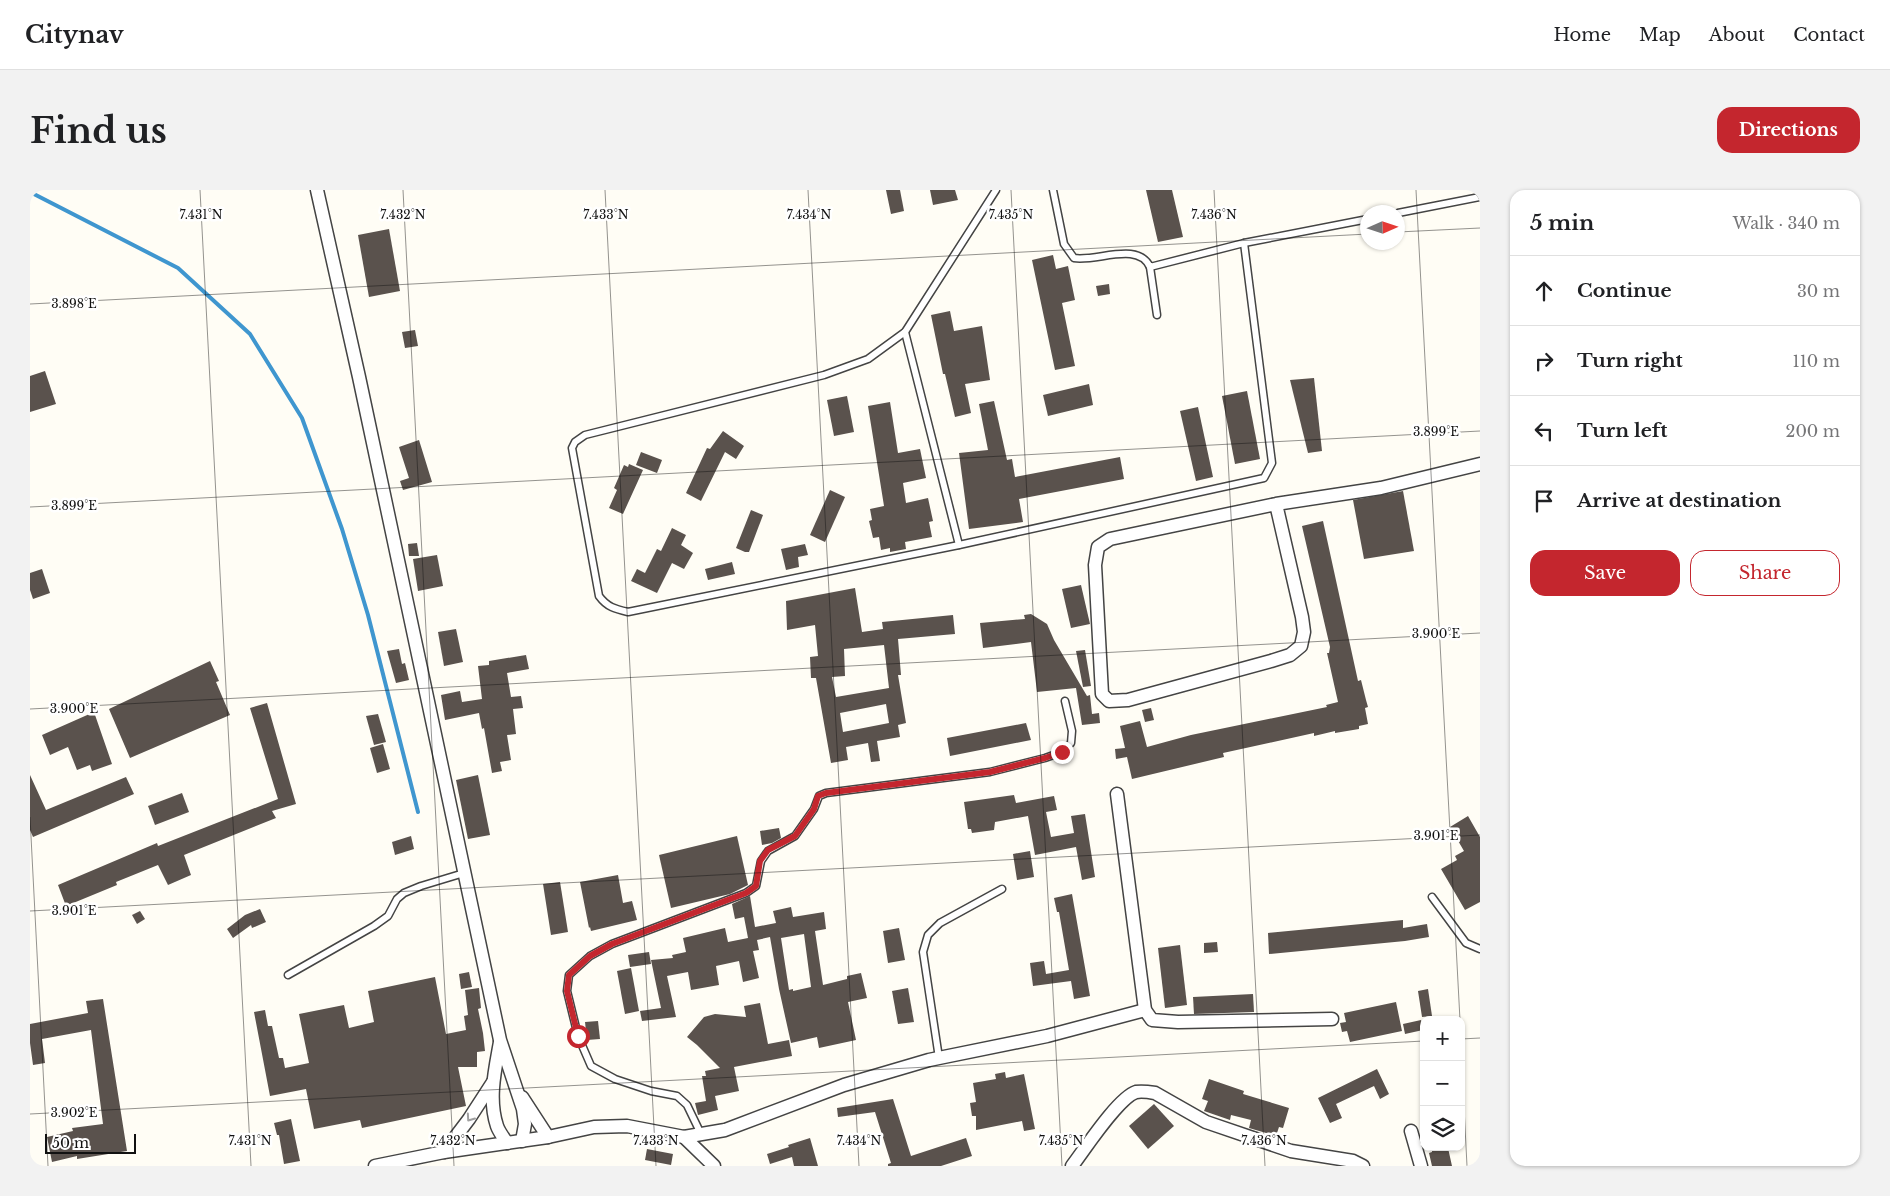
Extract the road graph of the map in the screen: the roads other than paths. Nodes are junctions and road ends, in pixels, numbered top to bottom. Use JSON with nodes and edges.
{"nodes":[{"id":1,"x":316,"y":190,"type":"edge"},
{"id":2,"x":996,"y":190,"type":"edge"},
{"id":3,"x":1053,"y":190,"type":"edge"},
{"id":4,"x":1480,"y":197,"type":"edge"},
{"id":5,"x":1405,"y":212,"type":"edge"},
{"id":6,"x":1360,"y":221,"type":"edge"},
{"id":7,"x":1244,"y":243,"type":"junction"},
{"id":8,"x":1150,"y":267,"type":"junction"},
{"id":9,"x":1158,"y":315,"type":"dead end"},
{"id":10,"x":905,"y":332,"type":"junction"},
{"id":11,"x":1480,"y":464,"type":"edge"},
{"id":12,"x":1276,"y":504,"type":"junction"},
{"id":13,"x":959,"y":545,"type":"junction"},
{"id":14,"x":1065,"y":701,"type":"dead end"},
{"id":15,"x":1117,"y":794,"type":"dead end"},
{"id":16,"x":464,"y":872,"type":"junction"},
{"id":17,"x":1002,"y":889,"type":"dead end"},
{"id":18,"x":1432,"y":897,"type":"dead end"},
{"id":19,"x":1480,"y":949,"type":"edge"},
{"id":20,"x":288,"y":975,"type":"dead end"},
{"id":21,"x":1145,"y":1010,"type":"junction"},
{"id":22,"x":1332,"y":1020,"type":"dead end"},
{"id":23,"x":500,"y":1040,"type":"junction"},
{"id":24,"x":939,"y":1058,"type":"junction"},
{"id":25,"x":493,"y":1082,"type":"junction"},
{"id":26,"x":516,"y":1087,"type":"junction"},
{"id":27,"x":1411,"y":1131,"type":"dead end"},
{"id":28,"x":701,"y":1134,"type":"junction"},
{"id":29,"x":548,"y":1137,"type":"junction"},
{"id":30,"x":684,"y":1137,"type":"junction"},
{"id":31,"x":522,"y":1141,"type":"junction"},
{"id":32,"x":507,"y":1143,"type":"junction"},
{"id":33,"x":444,"y":1152,"type":"junction"},
{"id":34,"x":375,"y":1166,"type":"edge"},
{"id":35,"x":714,"y":1166,"type":"edge"},
{"id":36,"x":1072,"y":1166,"type":"edge"},
{"id":37,"x":1363,"y":1166,"type":"edge"},
{"id":38,"x":1421,"y":1166,"type":"edge"}],
"edges":[{"from":1,"to":16,"type":"street"},
{"from":2,"to":10,"type":"lane"},
{"from":3,"to":8,"type":"lane"},
{"from":4,"to":5,"type":"lane"},
{"from":6,"to":7,"type":"lane"},
{"from":7,"to":8,"type":"lane"},
{"from":7,"to":13,"type":"lane"},
{"from":8,"to":9,"type":"lane"},
{"from":10,"to":13,"type":"lane"},
{"from":10,"to":13,"type":"lane"},
{"from":11,"to":12,"type":"street"},
{"from":12,"to":12,"type":"street"},
{"from":14,"to":28,"type":"lane"},
{"from":15,"to":21,"type":"street"},
{"from":16,"to":20,"type":"lane"},
{"from":16,"to":23,"type":"street"},
{"from":17,"to":24,"type":"lane"},
{"from":18,"to":19,"type":"lane"},
{"from":21,"to":22,"type":"street"},
{"from":21,"to":24,"type":"street"},
{"from":23,"to":25,"type":"street"},
{"from":23,"to":26,"type":"street"},
{"from":24,"to":28,"type":"street"},
{"from":25,"to":32,"type":"street"},
{"from":25,"to":33,"type":"street","one_way":true},
{"from":26,"to":29,"type":"street"},
{"from":26,"to":31,"type":"street"},
{"from":27,"to":38,"type":"street"},
{"from":28,"to":30,"type":"street"},
{"from":29,"to":30,"type":"street"},
{"from":29,"to":31,"type":"street"},
{"from":30,"to":35,"type":"street"},
{"from":31,"to":32,"type":"street"},
{"from":32,"to":33,"type":"street"},
{"from":33,"to":34,"type":"street"},
{"from":36,"to":37,"type":"street"}]}
